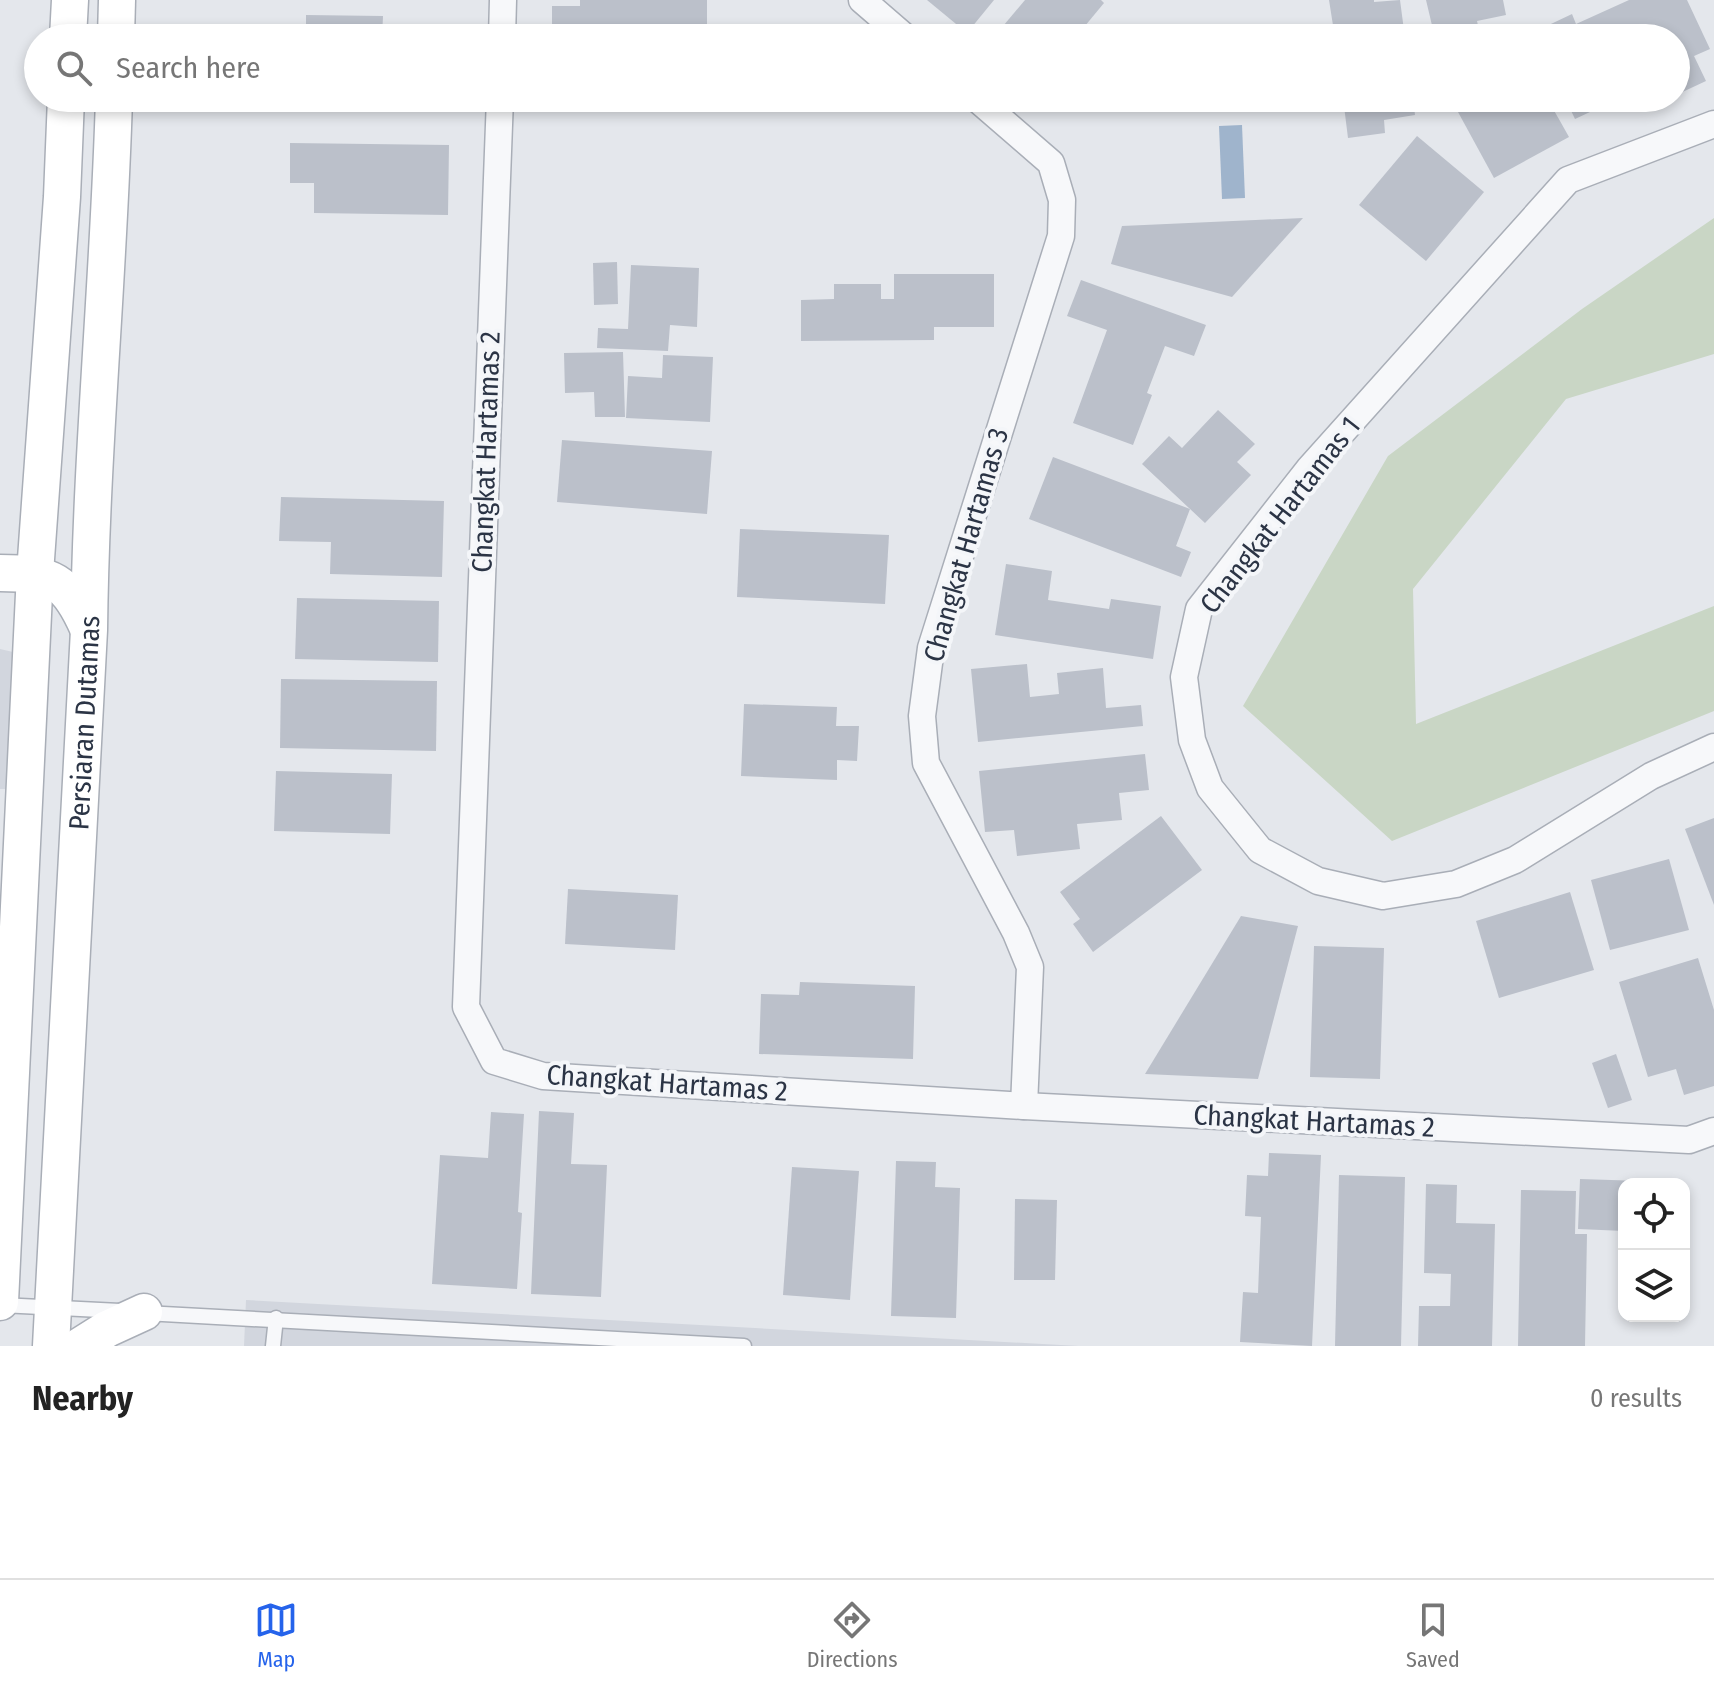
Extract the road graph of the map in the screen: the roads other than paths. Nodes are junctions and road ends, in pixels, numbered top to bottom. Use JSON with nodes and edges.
{"nodes":[{"id":1,"x":70,"y":0,"type":"edge"},
{"id":2,"x":117,"y":0,"type":"edge"},
{"id":3,"x":503,"y":0,"type":"edge"},
{"id":4,"x":862,"y":0,"type":"edge"},
{"id":5,"x":69,"y":24,"type":"edge"},
{"id":6,"x":116,"y":24,"type":"edge"},
{"id":7,"x":502,"y":24,"type":"edge"},
{"id":8,"x":890,"y":24,"type":"edge"},
{"id":9,"x":65,"y":112,"type":"edge"},
{"id":10,"x":114,"y":112,"type":"edge"},
{"id":11,"x":499,"y":112,"type":"edge"},
{"id":12,"x":992,"y":112,"type":"edge"},
{"id":13,"x":1714,"y":124,"type":"edge"},
{"id":14,"x":90,"y":519,"type":"junction"},
{"id":15,"x":18,"y":573,"type":"edge"},
{"id":16,"x":89,"y":630,"type":"junction"},
{"id":17,"x":1714,"y":747,"type":"edge"},
{"id":18,"x":1024,"y":1106,"type":"junction"},
{"id":19,"x":1714,"y":1131,"type":"edge"},
{"id":20,"x":0,"y":1304,"type":"edge"},
{"id":21,"x":54,"y":1308,"type":"junction"},
{"id":22,"x":144,"y":1312,"type":"junction"},
{"id":23,"x":276,"y":1318,"type":"junction"},
{"id":24,"x":51,"y":1346,"type":"edge"},
{"id":25,"x":80,"y":1346,"type":"edge"},
{"id":26,"x":273,"y":1346,"type":"edge"},
{"id":27,"x":744,"y":1346,"type":"edge"}],
"edges":[{"from":1,"to":5,"type":"street"},
{"from":2,"to":6,"type":"street"},
{"from":3,"to":7,"type":"street"},
{"from":4,"to":8,"type":"street"},
{"from":9,"to":15,"type":"street","name":"Persiaran Dutamas"},
{"from":10,"to":14,"type":"street","name":"Persiaran Dutamas"},
{"from":11,"to":18,"type":"street","name":"Changkat Hartamas 2"},
{"from":12,"to":18,"type":"street","name":"Changkat Hartamas 3"},
{"from":13,"to":17,"type":"street","name":"Changkat Hartamas 1"},
{"from":14,"to":15,"type":"street"},
{"from":14,"to":16,"type":"street","name":"Persiaran Dutamas"},
{"from":15,"to":16,"type":"street"},
{"from":15,"to":20,"type":"street","name":"Persiaran Dutamas"},
{"from":16,"to":21,"type":"street","name":"Persiaran Dutamas"},
{"from":18,"to":19,"type":"street","name":"Changkat Hartamas 2"},
{"from":20,"to":21,"type":"lane"},
{"from":21,"to":22,"type":"lane"},
{"from":21,"to":24,"type":"street","name":"Persiaran Dutamas"},
{"from":22,"to":23,"type":"lane"},
{"from":22,"to":25,"type":"street"},
{"from":23,"to":26,"type":"lane"},
{"from":23,"to":27,"type":"lane"}]}
